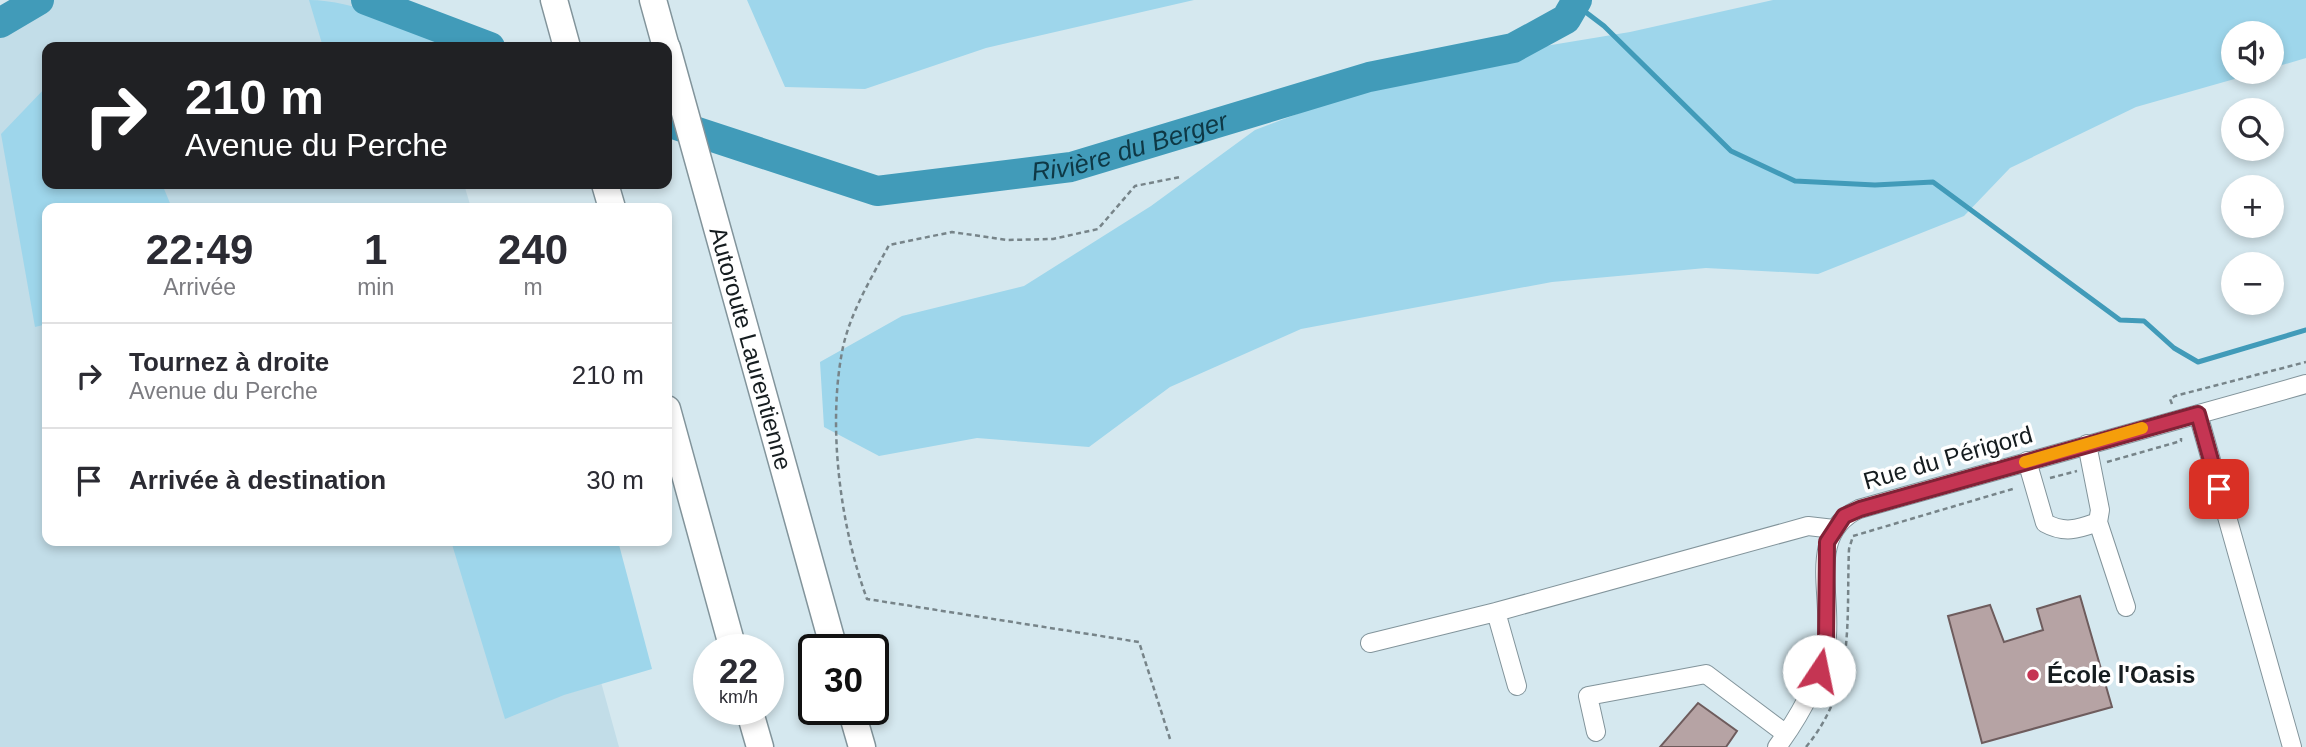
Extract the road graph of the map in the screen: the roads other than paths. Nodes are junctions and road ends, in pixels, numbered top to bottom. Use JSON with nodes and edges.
{"nodes":[{"id":1,"x":554,"y":0,"type":"edge"},
{"id":2,"x":653,"y":0,"type":"edge"},
{"id":3,"x":566,"y":42,"type":"edge"},
{"id":4,"x":665,"y":42,"type":"edge"},
{"id":5,"x":672,"y":66,"type":"edge"},
{"id":6,"x":2306,"y":384,"type":"edge"},
{"id":7,"x":2198,"y":414,"type":"junction"},
{"id":8,"x":672,"y":427,"type":"edge"},
{"id":9,"x":2087,"y":444,"type":"junction"},
{"id":10,"x":2027,"y":461,"type":"junction"},
{"id":11,"x":2098,"y":522,"type":"junction"},
{"id":12,"x":1834,"y":529,"type":"junction"},
{"id":13,"x":2126,"y":607,"type":"dead end"},
{"id":14,"x":1496,"y":612,"type":"junction"},
{"id":15,"x":729,"y":634,"type":"edge"},
{"id":16,"x":830,"y":634,"type":"edge"},
{"id":17,"x":1370,"y":643,"type":"dead end"},
{"id":18,"x":1517,"y":686,"type":"dead end"},
{"id":19,"x":754,"y":725,"type":"edge"},
{"id":20,"x":856,"y":725,"type":"edge"},
{"id":21,"x":1596,"y":732,"type":"dead end"},
{"id":22,"x":1781,"y":741,"type":"edge"},
{"id":23,"x":760,"y":747,"type":"edge"},
{"id":24,"x":862,"y":747,"type":"edge"},
{"id":25,"x":2292,"y":747,"type":"edge"}],
"edges":[{"from":1,"to":3,"type":"highway"},
{"from":2,"to":4,"type":"highway","name":"Autoroute Laurentienne"},
{"from":5,"to":16,"type":"highway","name":"Autoroute Laurentienne"},
{"from":6,"to":7,"type":"street","name":"Rue du Périgord"},
{"from":7,"to":9,"type":"street","name":"Rue du Périgord"},
{"from":7,"to":25,"type":"street"},
{"from":8,"to":15,"type":"highway"},
{"from":9,"to":10,"type":"street","name":"Rue du Périgord"},
{"from":9,"to":11,"type":"street"},
{"from":10,"to":11,"type":"street"},
{"from":10,"to":12,"type":"street","name":"Rue du Périgord"},
{"from":11,"to":13,"type":"street"},
{"from":12,"to":14,"type":"street"},
{"from":12,"to":22,"type":"street"},
{"from":14,"to":17,"type":"street"},
{"from":14,"to":18,"type":"street"},
{"from":19,"to":23,"type":"highway"},
{"from":20,"to":24,"type":"highway"},
{"from":21,"to":22,"type":"street"}]}
